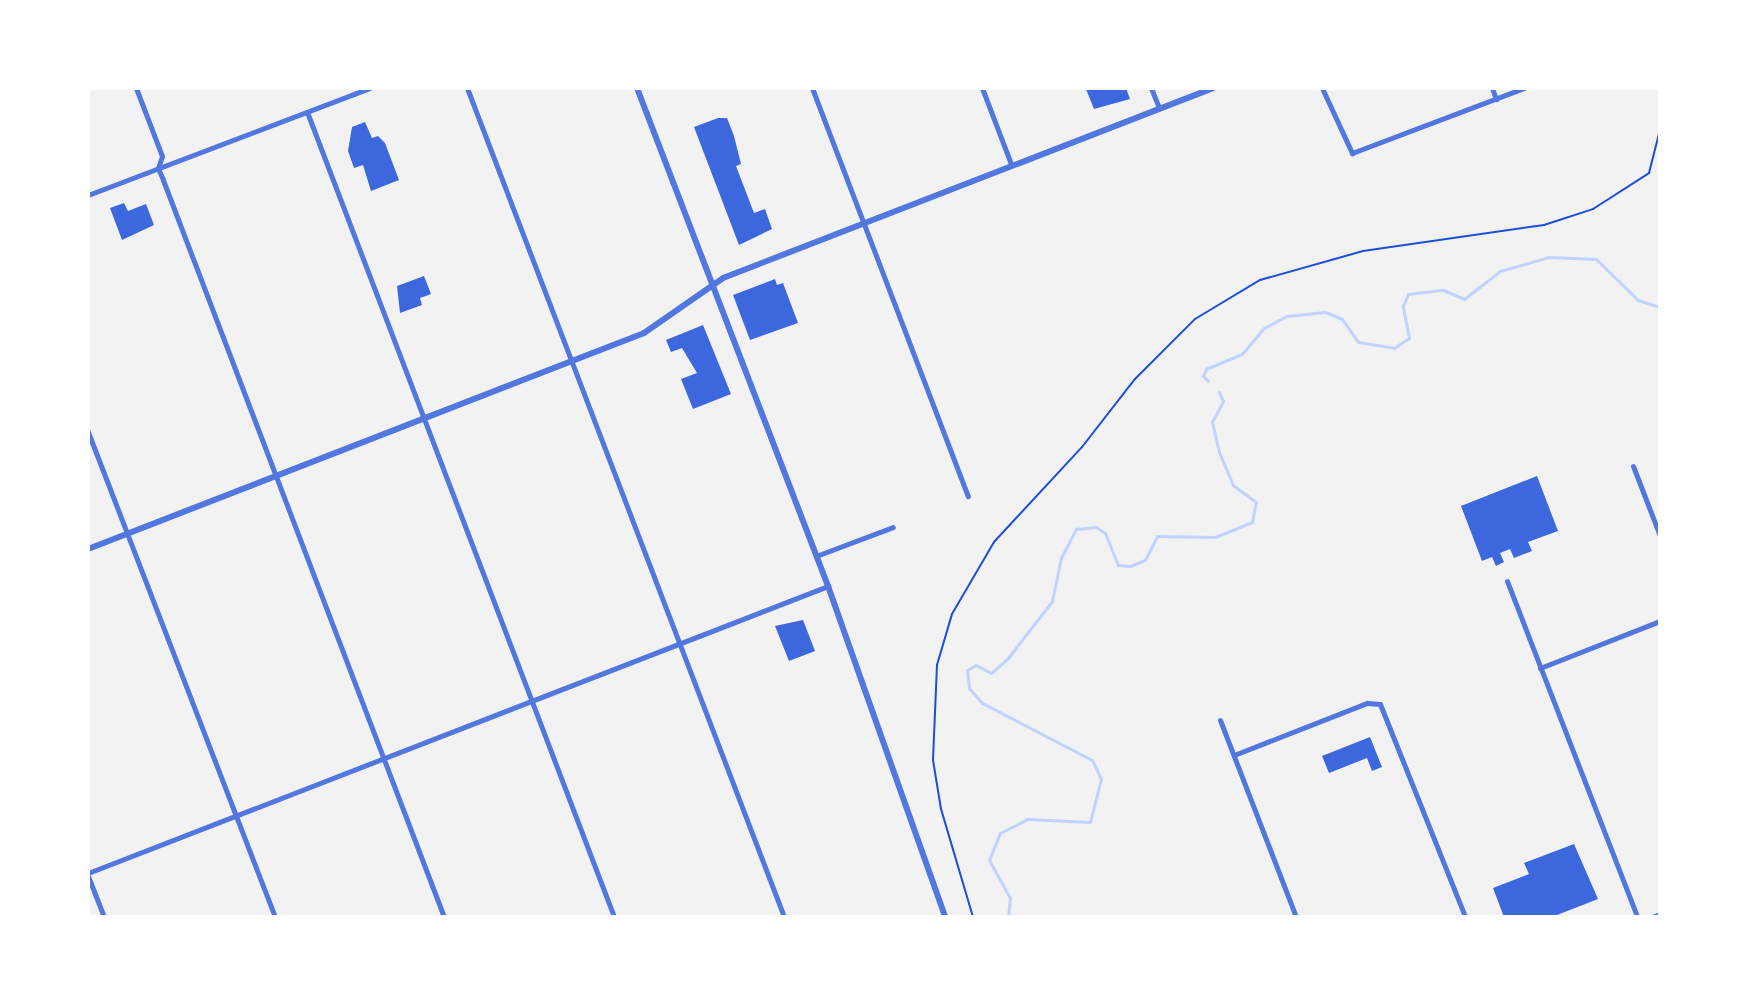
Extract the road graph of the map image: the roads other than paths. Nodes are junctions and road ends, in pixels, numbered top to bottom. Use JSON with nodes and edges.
{"nodes":[{"id":1,"x":136,"y":88,"type":"edge"},
{"id":2,"x":369,"y":88,"type":"edge"},
{"id":3,"x":467,"y":88,"type":"edge"},
{"id":4,"x":637,"y":88,"type":"edge"},
{"id":5,"x":812,"y":88,"type":"edge"},
{"id":6,"x":982,"y":88,"type":"edge"},
{"id":7,"x":1151,"y":88,"type":"edge"},
{"id":8,"x":1213,"y":88,"type":"edge"},
{"id":9,"x":1322,"y":88,"type":"edge"},
{"id":10,"x":1492,"y":88,"type":"edge"},
{"id":11,"x":1524,"y":88,"type":"edge"},
{"id":12,"x":1496,"y":99,"type":"junction"},
{"id":13,"x":1159,"y":108,"type":"junction"},
{"id":14,"x":307,"y":112,"type":"junction"},
{"id":15,"x":1011,"y":164,"type":"junction"},
{"id":16,"x":158,"y":168,"type":"junction"},
{"id":17,"x":88,"y":195,"type":"edge"},
{"id":18,"x":864,"y":221,"type":"junction"},
{"id":19,"x":712,"y":284,"type":"junction"},
{"id":20,"x":571,"y":362,"type":"junction"},
{"id":21,"x":423,"y":419,"type":"junction"},
{"id":22,"x":88,"y":432,"type":"edge"},
{"id":23,"x":1633,"y":466,"type":"dead end"},
{"id":24,"x":275,"y":477,"type":"junction"},
{"id":25,"x":968,"y":496,"type":"dead end"},
{"id":26,"x":893,"y":527,"type":"dead end"},
{"id":27,"x":127,"y":535,"type":"junction"},
{"id":28,"x":1660,"y":536,"type":"edge"},
{"id":29,"x":88,"y":549,"type":"edge"},
{"id":30,"x":816,"y":556,"type":"junction"},
{"id":31,"x":1507,"y":581,"type":"dead end"},
{"id":32,"x":828,"y":586,"type":"junction"},
{"id":33,"x":1660,"y":621,"type":"edge"},
{"id":34,"x":680,"y":643,"type":"junction"},
{"id":35,"x":1540,"y":668,"type":"junction"},
{"id":36,"x":532,"y":701,"type":"junction"},
{"id":37,"x":1220,"y":720,"type":"dead end"},
{"id":38,"x":1234,"y":755,"type":"junction"},
{"id":39,"x":383,"y":758,"type":"junction"},
{"id":40,"x":236,"y":815,"type":"junction"},
{"id":41,"x":88,"y":875,"type":"edge"},
{"id":42,"x":1660,"y":914,"type":"edge"},
{"id":43,"x":104,"y":917,"type":"edge"},
{"id":44,"x":275,"y":917,"type":"edge"},
{"id":45,"x":444,"y":917,"type":"edge"},
{"id":46,"x":614,"y":917,"type":"edge"},
{"id":47,"x":784,"y":917,"type":"edge"},
{"id":48,"x":945,"y":917,"type":"edge"},
{"id":49,"x":1296,"y":917,"type":"edge"},
{"id":50,"x":1465,"y":917,"type":"edge"},
{"id":51,"x":1637,"y":917,"type":"edge"},
{"id":52,"x":1652,"y":917,"type":"edge"}],
"edges":[{"from":1,"to":16,"type":"street"},
{"from":2,"to":14,"type":"street"},
{"from":3,"to":20,"type":"street"},
{"from":4,"to":19,"type":"street"},
{"from":5,"to":18,"type":"street"},
{"from":6,"to":15,"type":"street"},
{"from":7,"to":13,"type":"street"},
{"from":8,"to":13,"type":"street"},
{"from":9,"to":12,"type":"street"},
{"from":10,"to":12,"type":"street"},
{"from":11,"to":12,"type":"street"},
{"from":13,"to":15,"type":"street"},
{"from":14,"to":16,"type":"street"},
{"from":14,"to":21,"type":"street"},
{"from":15,"to":18,"type":"street"},
{"from":16,"to":17,"type":"street"},
{"from":16,"to":24,"type":"street"},
{"from":18,"to":19,"type":"street"},
{"from":18,"to":25,"type":"street"},
{"from":19,"to":20,"type":"street"},
{"from":19,"to":30,"type":"street"},
{"from":20,"to":21,"type":"street"},
{"from":20,"to":34,"type":"street"},
{"from":21,"to":24,"type":"street"},
{"from":21,"to":36,"type":"street"},
{"from":22,"to":27,"type":"street"},
{"from":23,"to":28,"type":"street"},
{"from":24,"to":27,"type":"street"},
{"from":24,"to":39,"type":"street"},
{"from":26,"to":30,"type":"street"},
{"from":27,"to":29,"type":"street"},
{"from":27,"to":40,"type":"street"},
{"from":30,"to":32,"type":"street"},
{"from":31,"to":35,"type":"street"},
{"from":32,"to":34,"type":"street"},
{"from":32,"to":48,"type":"street"},
{"from":33,"to":35,"type":"street"},
{"from":34,"to":36,"type":"street"},
{"from":34,"to":47,"type":"street"},
{"from":35,"to":51,"type":"street"},
{"from":36,"to":39,"type":"street"},
{"from":36,"to":46,"type":"street"},
{"from":37,"to":38,"type":"street"},
{"from":38,"to":49,"type":"street"},
{"from":38,"to":50,"type":"street"},
{"from":39,"to":40,"type":"street"},
{"from":39,"to":45,"type":"street"},
{"from":40,"to":41,"type":"street"},
{"from":40,"to":44,"type":"street"},
{"from":41,"to":43,"type":"street"},
{"from":42,"to":52,"type":"street"}]}
